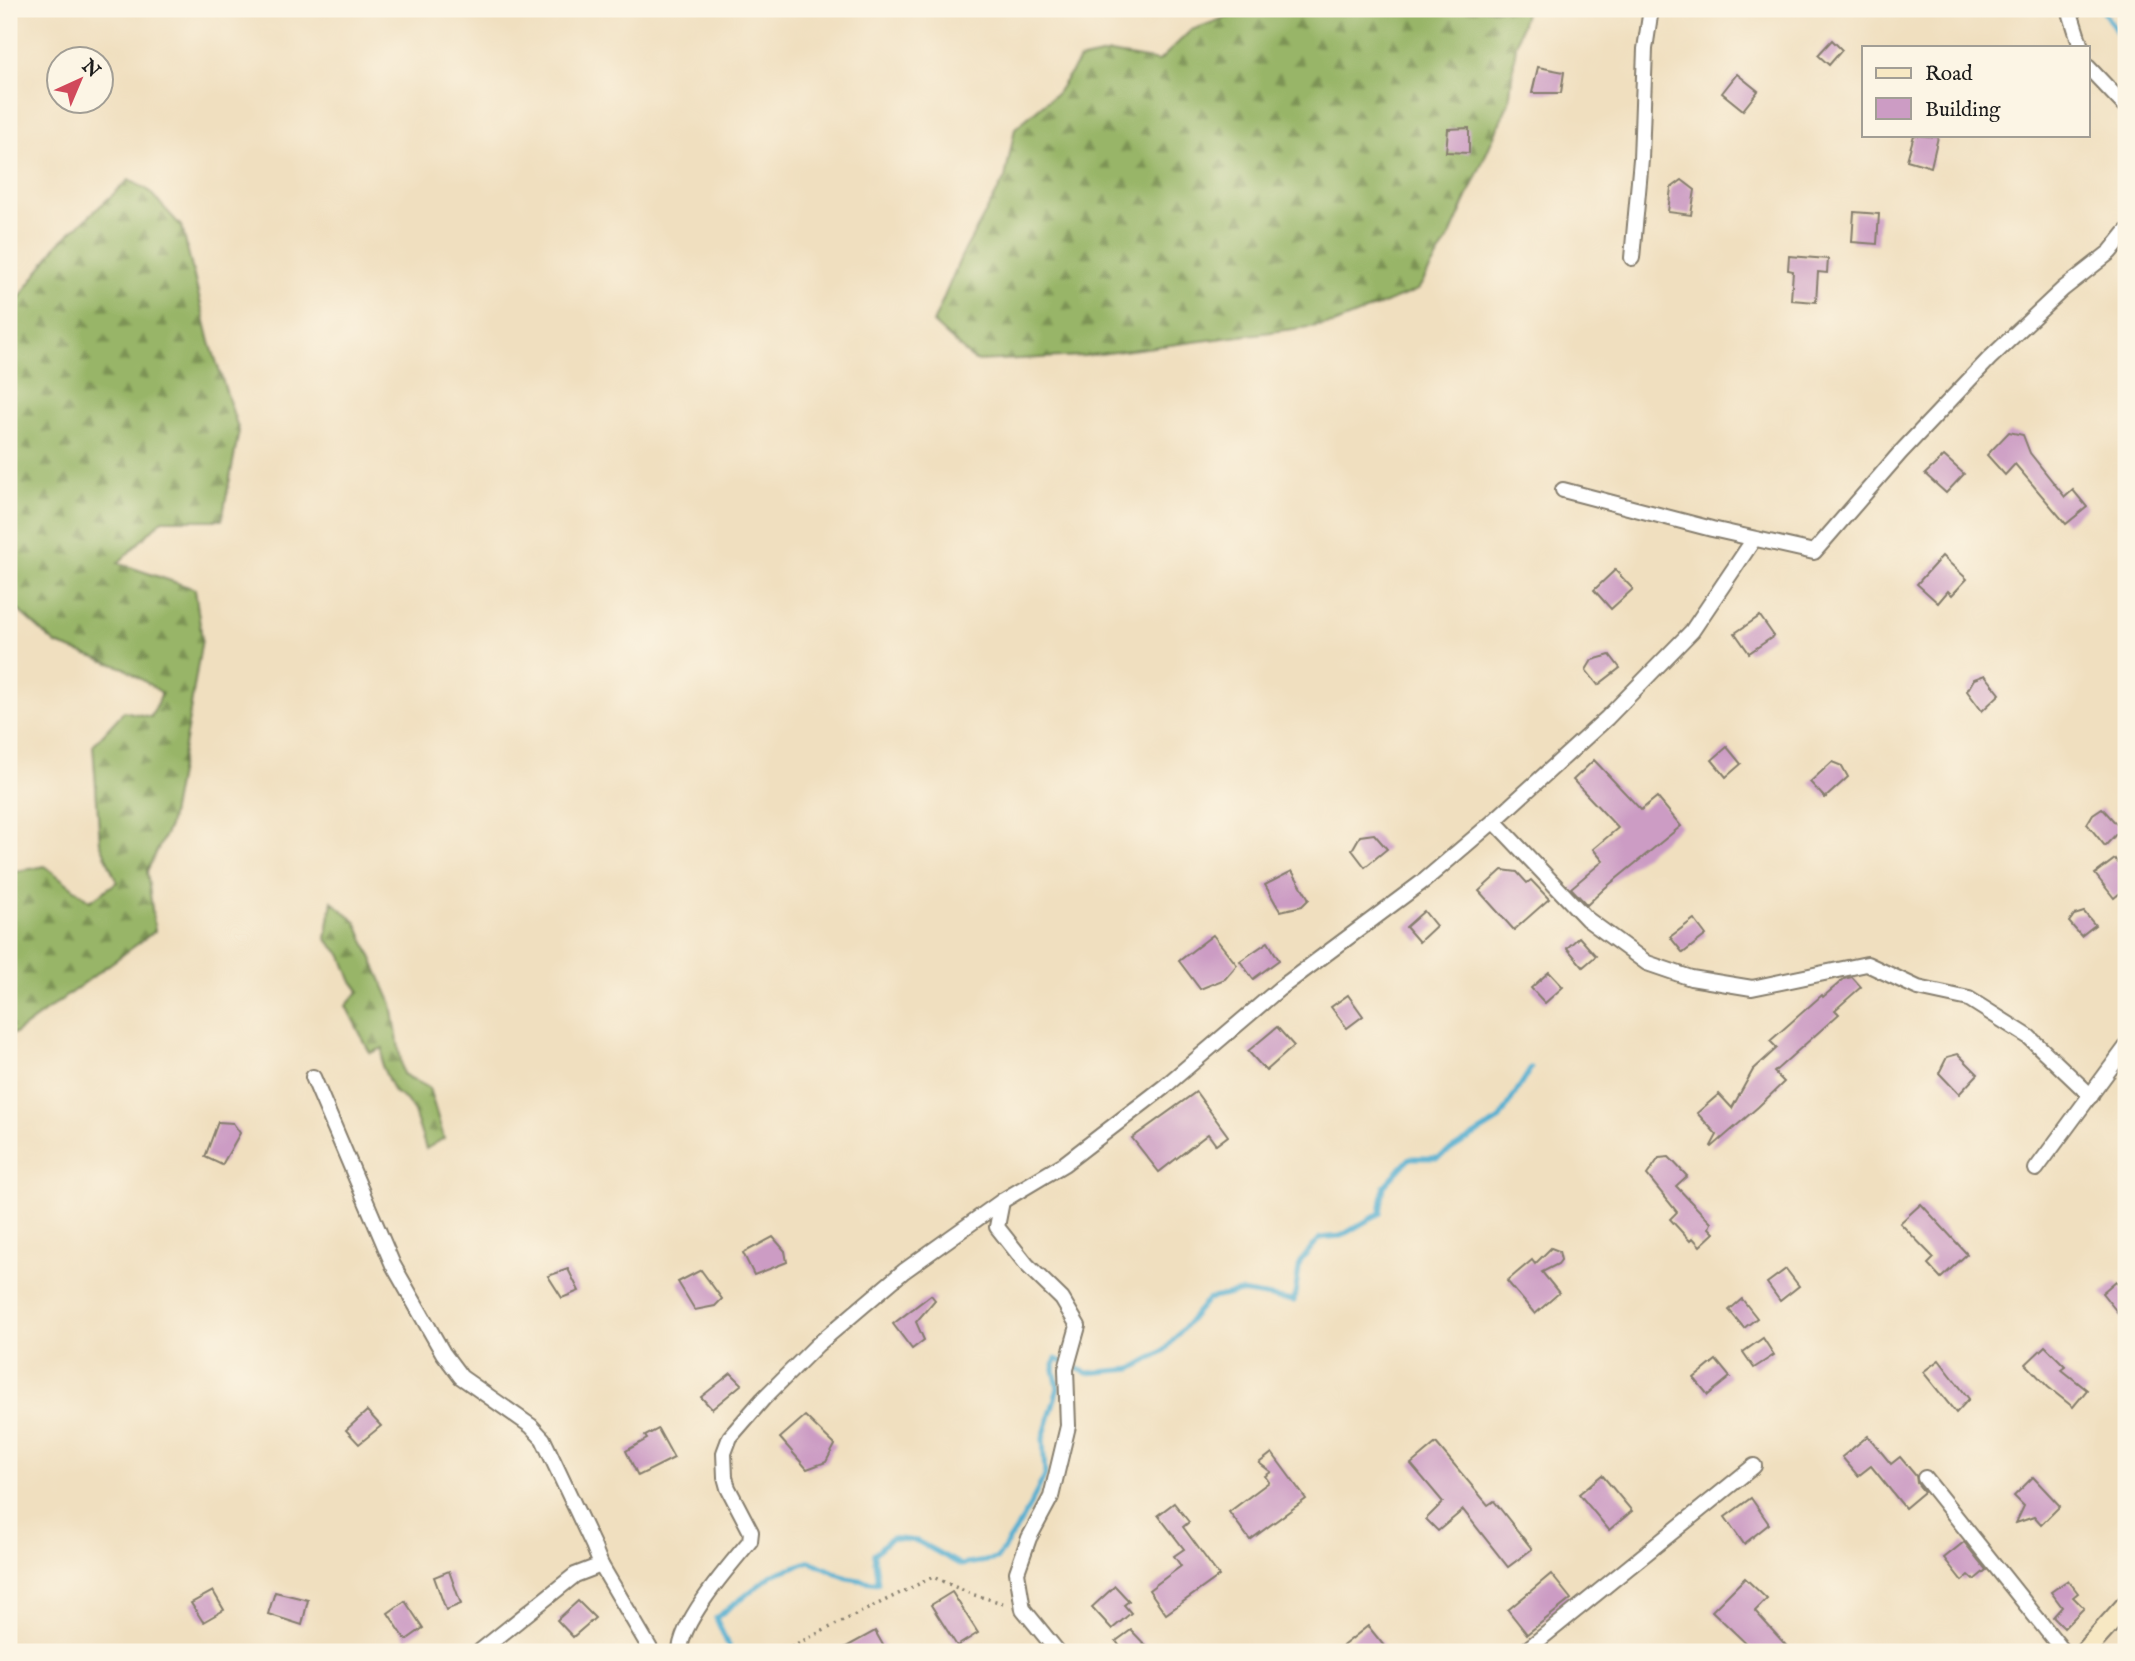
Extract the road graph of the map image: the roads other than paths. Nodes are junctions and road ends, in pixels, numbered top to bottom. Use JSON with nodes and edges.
{"nodes":[{"id":1,"x":1651,"y":9,"type":"edge"},
{"id":2,"x":2069,"y":9,"type":"edge"},
{"id":3,"x":2081,"y":46,"type":"edge"},
{"id":4,"x":2090,"y":69,"type":"edge"},
{"id":5,"x":2126,"y":107,"type":"edge"},
{"id":6,"x":2126,"y":232,"type":"edge"},
{"id":7,"x":1632,"y":258,"type":"dead end"},
{"id":8,"x":1563,"y":490,"type":"dead end"},
{"id":9,"x":1754,"y":539,"type":"junction"},
{"id":10,"x":1494,"y":821,"type":"junction"},
{"id":11,"x":2126,"y":1047,"type":"edge"},
{"id":12,"x":313,"y":1077,"type":"dead end"},
{"id":13,"x":2091,"y":1096,"type":"junction"},
{"id":14,"x":2036,"y":1169,"type":"dead end"},
{"id":15,"x":1002,"y":1201,"type":"junction"},
{"id":16,"x":1754,"y":1466,"type":"dead end"},
{"id":17,"x":1925,"y":1478,"type":"dead end"},
{"id":18,"x":601,"y":1565,"type":"junction"},
{"id":19,"x":2126,"y":1605,"type":"edge"},
{"id":20,"x":479,"y":1652,"type":"edge"},
{"id":21,"x":652,"y":1652,"type":"edge"},
{"id":22,"x":680,"y":1652,"type":"edge"},
{"id":23,"x":1058,"y":1652,"type":"edge"},
{"id":24,"x":1524,"y":1652,"type":"edge"},
{"id":25,"x":2064,"y":1652,"type":"edge"},
{"id":26,"x":2084,"y":1652,"type":"edge"}],
"edges":[{"from":1,"to":7,"type":"street"},
{"from":2,"to":3,"type":"street"},
{"from":4,"to":5,"type":"street"},
{"from":6,"to":9,"type":"street"},
{"from":8,"to":9,"type":"street"},
{"from":9,"to":10,"type":"street"},
{"from":10,"to":13,"type":"street"},
{"from":10,"to":15,"type":"street"},
{"from":11,"to":13,"type":"street"},
{"from":12,"to":18,"type":"street"},
{"from":13,"to":14,"type":"street"},
{"from":15,"to":22,"type":"street"},
{"from":15,"to":23,"type":"street"},
{"from":16,"to":24,"type":"street"},
{"from":17,"to":25,"type":"street"},
{"from":18,"to":20,"type":"street"},
{"from":18,"to":21,"type":"street"},
{"from":19,"to":26,"type":"main road"}]}
